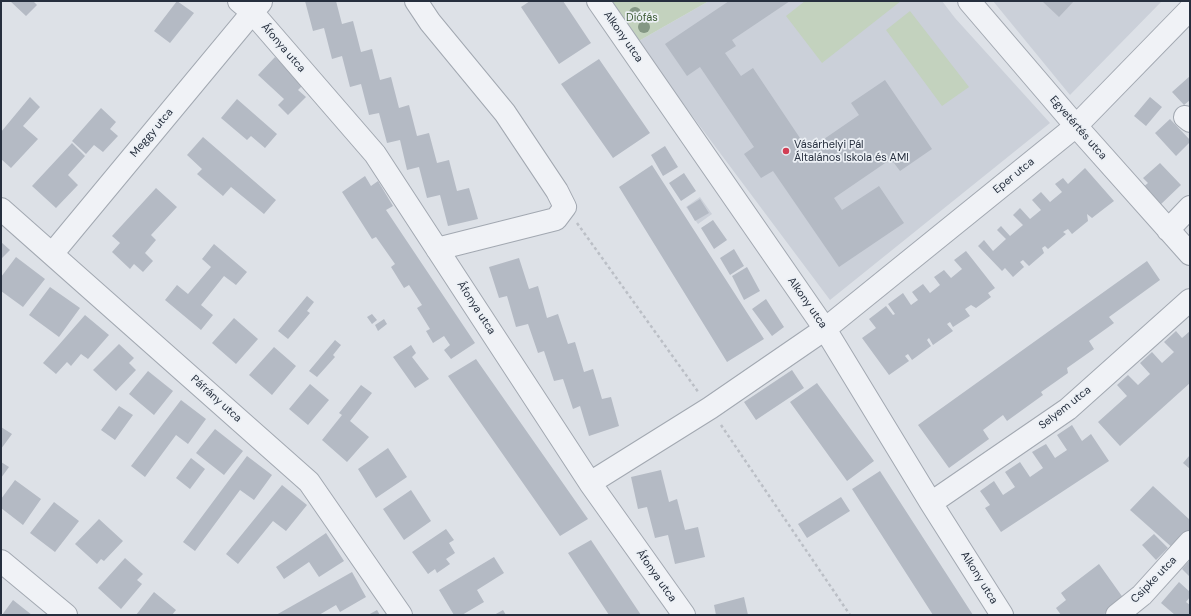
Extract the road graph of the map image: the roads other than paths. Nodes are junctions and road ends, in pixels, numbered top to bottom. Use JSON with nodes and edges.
{"nodes":[{"id":1,"x":416,"y":1,"type":"edge"},
{"id":2,"x":598,"y":1,"type":"edge"},
{"id":3,"x":969,"y":1,"type":"edge"},
{"id":4,"x":251,"y":5,"type":"edge"},
{"id":5,"x":1190,"y":9,"type":"edge"},
{"id":6,"x":1076,"y":126,"type":"junction"},
{"id":7,"x":1190,"y":207,"type":"edge"},
{"id":8,"x":1,"y":209,"type":"edge"},
{"id":9,"x":1168,"y":230,"type":"junction"},
{"id":10,"x":438,"y":249,"type":"junction"},
{"id":11,"x":52,"y":254,"type":"junction"},
{"id":12,"x":1190,"y":254,"type":"edge"},
{"id":13,"x":1190,"y":300,"type":"edge"},
{"id":14,"x":825,"y":329,"type":"junction"},
{"id":15,"x":590,"y":483,"type":"junction"},
{"id":16,"x":931,"y":503,"type":"junction"},
{"id":17,"x":1190,"y":542,"type":"edge"},
{"id":18,"x":1,"y":561,"type":"edge"},
{"id":19,"x":66,"y":615,"type":"edge"},
{"id":20,"x":401,"y":615,"type":"edge"},
{"id":21,"x":684,"y":615,"type":"edge"},
{"id":22,"x":1002,"y":615,"type":"edge"},
{"id":23,"x":1117,"y":615,"type":"edge"}],
"edges":[{"from":1,"to":10,"type":"street"},
{"from":2,"to":14,"type":"street","name":"Alkony utca"},
{"from":3,"to":6,"type":"street","name":"Egyetértés utca"},
{"from":4,"to":10,"type":"street","name":"Áfonya utca"},
{"from":4,"to":11,"type":"street","name":"Meggy utca"},
{"from":5,"to":6,"type":"street","name":"Eper utca"},
{"from":6,"to":9,"type":"street","name":"Egyetértés utca"},
{"from":6,"to":14,"type":"street","name":"Eper utca"},
{"from":7,"to":9,"type":"street"},
{"from":8,"to":11,"type":"street","name":"Páfrány utca"},
{"from":9,"to":12,"type":"street","name":"Egyetértés utca"},
{"from":10,"to":15,"type":"street","name":"Áfonya utca"},
{"from":11,"to":20,"type":"street","name":"Páfrány utca"},
{"from":13,"to":16,"type":"street","name":"Selyem utca"},
{"from":14,"to":15,"type":"street","name":"Eper utca"},
{"from":14,"to":16,"type":"street","name":"Alkony utca"},
{"from":15,"to":21,"type":"street","name":"Áfonya utca"},
{"from":16,"to":22,"type":"street","name":"Alkony utca"},
{"from":17,"to":23,"type":"street","name":"Csipke utca"},
{"from":18,"to":19,"type":"street"}]}
